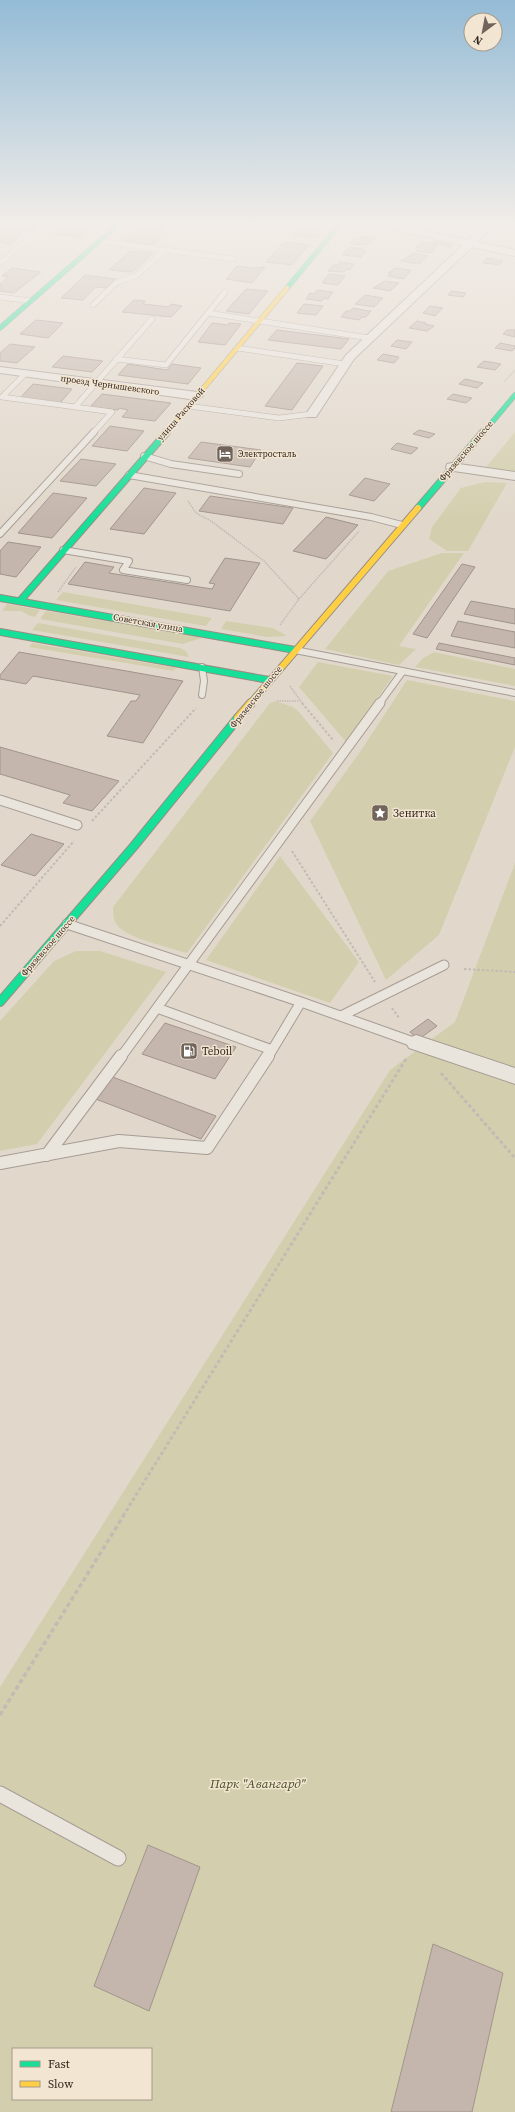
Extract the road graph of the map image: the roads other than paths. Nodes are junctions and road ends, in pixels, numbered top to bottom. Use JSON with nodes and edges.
{"nodes":[{"id":1,"x":149,"y":323,"type":"edge"},
{"id":2,"x":200,"y":323,"type":"edge"},
{"id":3,"x":259,"y":323,"type":"edge"},
{"id":4,"x":276,"y":323,"type":"edge"},
{"id":5,"x":386,"y":323,"type":"edge"},
{"id":6,"x":369,"y":338,"type":"junction"},
{"id":7,"x":237,"y":348,"type":"junction"},
{"id":8,"x":116,"y":359,"type":"junction"},
{"id":9,"x":345,"y":364,"type":"junction"},
{"id":10,"x":0,"y":370,"type":"edge"},
{"id":11,"x":26,"y":373,"type":"junction"},
{"id":12,"x":96,"y":383,"type":"junction"},
{"id":13,"x":515,"y":395,"type":"edge"},
{"id":14,"x":196,"y":396,"type":"junction"},
{"id":15,"x":188,"y":406,"type":"junction"},
{"id":16,"x":75,"y":407,"type":"junction"},
{"id":17,"x":312,"y":414,"type":"joint"},
{"id":18,"x":144,"y":456,"type":"junction"},
{"id":19,"x":452,"y":467,"type":"junction"},
{"id":20,"x":239,"y":474,"type":"dead end"},
{"id":21,"x":129,"y":475,"type":"junction"},
{"id":22,"x":515,"y":476,"type":"edge"},
{"id":23,"x":402,"y":525,"type":"junction"},
{"id":24,"x":0,"y":534,"type":"edge"},
{"id":25,"x":63,"y":550,"type":"junction"},
{"id":26,"x":187,"y":580,"type":"dead end"},
{"id":27,"x":0,"y":598,"type":"edge"},
{"id":28,"x":20,"y":601,"type":"junction"},
{"id":29,"x":0,"y":632,"type":"edge"},
{"id":30,"x":220,"y":636,"type":"junction"},
{"id":31,"x":213,"y":648,"type":"dead end"},
{"id":32,"x":295,"y":650,"type":"junction"},
{"id":33,"x":204,"y":664,"type":"junction"},
{"id":34,"x":403,"y":671,"type":"junction"},
{"id":35,"x":269,"y":680,"type":"junction"},
{"id":36,"x":515,"y":693,"type":"edge"},
{"id":37,"x":202,"y":695,"type":"dead end"},
{"id":38,"x":0,"y":800,"type":"edge"},
{"id":39,"x":77,"y":825,"type":"dead end"},
{"id":40,"x":67,"y":924,"type":"junction"},
{"id":41,"x":188,"y":965,"type":"junction"},
{"id":42,"x":444,"y":965,"type":"dead end"},
{"id":43,"x":0,"y":1002,"type":"edge"},
{"id":44,"x":301,"y":1002,"type":"junction"},
{"id":45,"x":158,"y":1008,"type":"junction"},
{"id":46,"x":341,"y":1016,"type":"junction"},
{"id":47,"x":413,"y":1048,"type":"joint"},
{"id":48,"x":272,"y":1050,"type":"junction"},
{"id":49,"x":515,"y":1076,"type":"edge"},
{"id":50,"x":47,"y":1155,"type":"junction"},
{"id":51,"x":0,"y":1164,"type":"edge"},
{"id":52,"x":0,"y":1794,"type":"edge"},
{"id":53,"x":118,"y":1858,"type":"dead end"}],
"edges":[{"from":1,"to":8,"type":"lane"},
{"from":2,"to":8,"type":"lane"},
{"from":3,"to":7,"type":"main road","name":"улица Расковой"},
{"from":4,"to":6,"type":"lane"},
{"from":5,"to":6,"type":"street"},
{"from":6,"to":9,"type":"street"},
{"from":7,"to":9,"type":"lane"},
{"from":7,"to":14,"type":"main road","name":"улица Расковой"},
{"from":8,"to":12,"type":"lane"},
{"from":9,"to":17,"type":"street"},
{"from":10,"to":11,"type":"street","name":"проезд Чернышевского"},
{"from":11,"to":12,"type":"street","name":"проезд Чернышевского"},
{"from":11,"to":16,"type":"lane"},
{"from":12,"to":14,"type":"street","name":"проезд Чернышевского"},
{"from":12,"to":16,"type":"lane"},
{"from":13,"to":19,"type":"main road","name":"Фрязевское шоссе"},
{"from":14,"to":15,"type":"main road","name":"улица Расковой"},
{"from":15,"to":17,"type":"lane"},
{"from":15,"to":18,"type":"main road","name":"улица Расковой"},
{"from":16,"to":24,"type":"lane"},
{"from":18,"to":20,"type":"lane"},
{"from":18,"to":21,"type":"main road","name":"улица Расковой"},
{"from":19,"to":22,"type":"street"},
{"from":19,"to":23,"type":"main road","name":"Фрязевское шоссе"},
{"from":21,"to":23,"type":"lane"},
{"from":21,"to":25,"type":"main road","name":"улица Расковой"},
{"from":23,"to":32,"type":"main road","name":"Фрязевское шоссе"},
{"from":25,"to":26,"type":"lane"},
{"from":25,"to":28,"type":"main road","name":"улица Расковой"},
{"from":27,"to":28,"type":"main road","name":"Советская улица"},
{"from":28,"to":30,"type":"main road","name":"Советская улица"},
{"from":29,"to":33,"type":"main road"},
{"from":30,"to":31,"type":"main road"},
{"from":30,"to":32,"type":"main road","name":"Советская улица"},
{"from":32,"to":34,"type":"lane"},
{"from":32,"to":35,"type":"main road","name":"Фрязевское шоссе"},
{"from":33,"to":35,"type":"main road"},
{"from":33,"to":37,"type":"lane"},
{"from":34,"to":36,"type":"lane"},
{"from":34,"to":41,"type":"lane"},
{"from":35,"to":40,"type":"main road","name":"Фрязевское шоссе"},
{"from":38,"to":39,"type":"lane"},
{"from":40,"to":41,"type":"lane"},
{"from":40,"to":43,"type":"main road","name":"Фрязевское шоссе"},
{"from":41,"to":44,"type":"lane"},
{"from":41,"to":45,"type":"lane"},
{"from":42,"to":46,"type":"lane"},
{"from":44,"to":46,"type":"lane"},
{"from":44,"to":48,"type":"lane"},
{"from":45,"to":48,"type":"lane"},
{"from":45,"to":50,"type":"lane"},
{"from":46,"to":47,"type":"lane"},
{"from":47,"to":49,"type":"street"},
{"from":48,"to":50,"type":"lane"},
{"from":50,"to":51,"type":"lane"},
{"from":52,"to":53,"type":"lane"}]}
